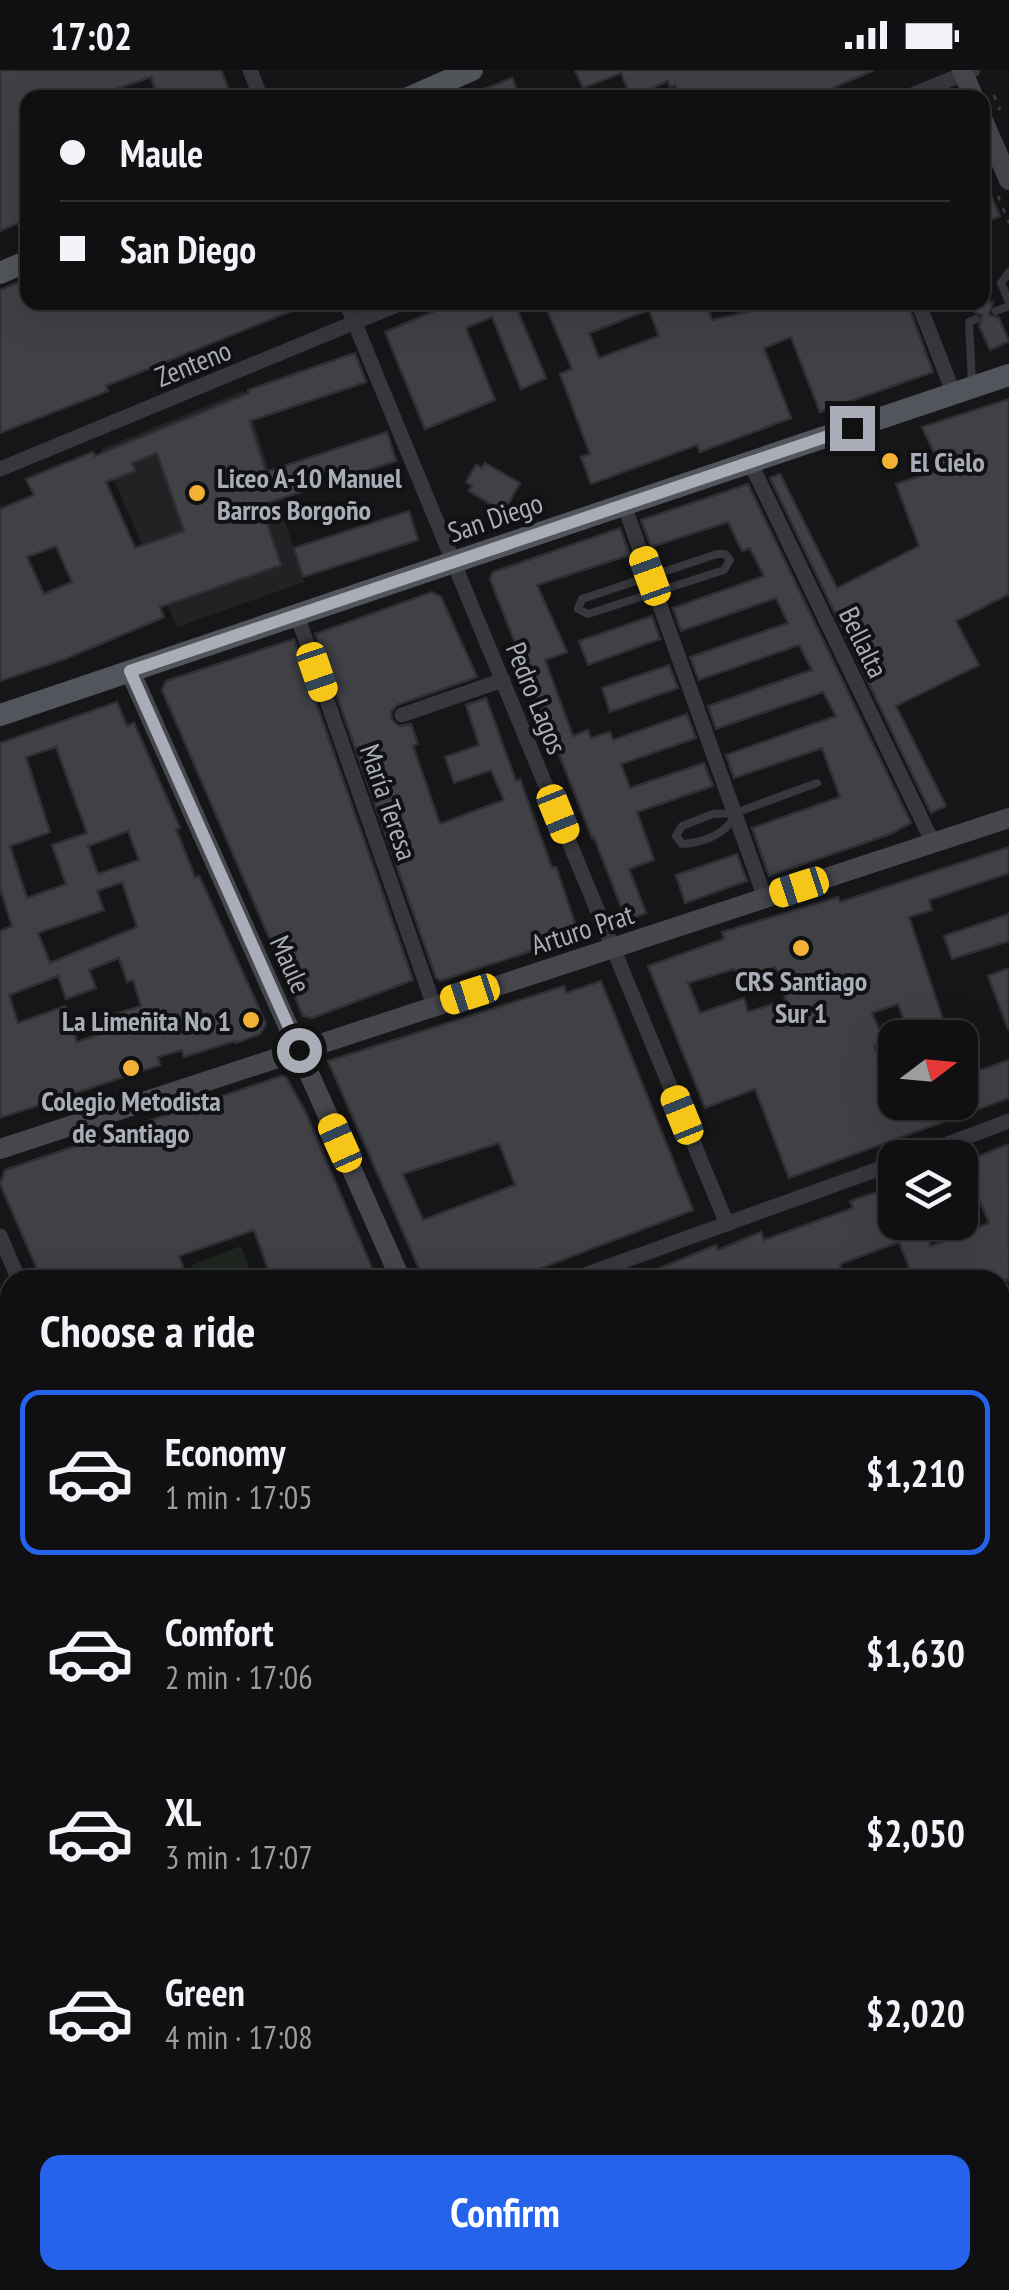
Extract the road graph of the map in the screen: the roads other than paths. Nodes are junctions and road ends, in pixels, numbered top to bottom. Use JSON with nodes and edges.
{"nodes":[{"id":1,"x":472,"y":70,"type":"edge"},
{"id":2,"x":966,"y":71,"type":"edge"},
{"id":3,"x":426,"y":90,"type":"edge"},
{"id":4,"x":922,"y":90,"type":"edge"},
{"id":5,"x":992,"y":116,"type":"edge"},
{"id":6,"x":1009,"y":180,"type":"edge"},
{"id":7,"x":1009,"y":272,"type":"edge"},
{"id":8,"x":1009,"y":304,"type":"edge"},
{"id":9,"x":349,"y":310,"type":"edge"},
{"id":10,"x":385,"y":310,"type":"edge"},
{"id":11,"x":922,"y":310,"type":"edge"},
{"id":12,"x":996,"y":311,"type":"dead end"},
{"id":13,"x":972,"y":321,"type":"dead end"},
{"id":14,"x":355,"y":323,"type":"junction"},
{"id":15,"x":1009,"y":375,"type":"edge"},
{"id":16,"x":963,"y":390,"type":"junction"},
{"id":17,"x":750,"y":462,"type":"junction"},
{"id":18,"x":0,"y":469,"type":"edge"},
{"id":19,"x":624,"y":505,"type":"junction"},
{"id":20,"x":455,"y":562,"type":"junction"},
{"id":21,"x":653,"y":584,"type":"junction"},
{"id":22,"x":297,"y":615,"type":"junction"},
{"id":23,"x":130,"y":671,"type":"junction"},
{"id":24,"x":503,"y":680,"type":"junction"},
{"id":25,"x":0,"y":715,"type":"edge"},
{"id":26,"x":402,"y":715,"type":"dead end"},
{"id":27,"x":817,"y":783,"type":"dead end"},
{"id":28,"x":735,"y":813,"type":"junction"},
{"id":29,"x":1009,"y":818,"type":"edge"},
{"id":30,"x":933,"y":843,"type":"junction"},
{"id":31,"x":766,"y":898,"type":"junction"},
{"id":32,"x":613,"y":948,"type":"junction"},
{"id":33,"x":434,"y":1006,"type":"junction"},
{"id":34,"x":299,"y":1050,"type":"junction"},
{"id":35,"x":1009,"y":1121,"type":"edge"},
{"id":36,"x":964,"y":1140,"type":"edge"},
{"id":37,"x":0,"y":1148,"type":"edge"},
{"id":38,"x":878,"y":1169,"type":"edge"},
{"id":39,"x":727,"y":1224,"type":"junction"},
{"id":40,"x":0,"y":1236,"type":"edge"},
{"id":41,"x":15,"y":1270,"type":"edge"},
{"id":42,"x":397,"y":1270,"type":"edge"},
{"id":43,"x":599,"y":1270,"type":"edge"}],
"edges":[{"from":1,"to":3,"type":"main road"},
{"from":2,"to":4,"type":"street"},
{"from":5,"to":6,"type":"street"},
{"from":7,"to":8,"type":"lane"},
{"from":8,"to":12,"type":"lane"},
{"from":9,"to":14,"type":"street","name":"Pedro Lagos"},
{"from":10,"to":14,"type":"street","name":"Zenteno"},
{"from":11,"to":16,"type":"street"},
{"from":13,"to":16,"type":"lane"},
{"from":14,"to":18,"type":"street","name":"Zenteno"},
{"from":14,"to":20,"type":"street","name":"Pedro Lagos"},
{"from":15,"to":16,"type":"main road","name":"San Diego"},
{"from":16,"to":17,"type":"main road","name":"San Diego"},
{"from":17,"to":19,"type":"main road","name":"San Diego"},
{"from":17,"to":30,"type":"street","name":"Bellalta"},
{"from":19,"to":20,"type":"main road","name":"San Diego"},
{"from":19,"to":21,"type":"street"},
{"from":20,"to":22,"type":"main road","name":"San Diego"},
{"from":20,"to":24,"type":"street","name":"Pedro Lagos"},
{"from":21,"to":21,"type":"lane"},
{"from":21,"to":21,"type":"lane"},
{"from":21,"to":28,"type":"street"},
{"from":22,"to":23,"type":"main road","name":"San Diego"},
{"from":22,"to":33,"type":"street","name":"María Teresa"},
{"from":23,"to":25,"type":"main road","name":"San Diego"},
{"from":23,"to":34,"type":"street","name":"Maule"},
{"from":24,"to":26,"type":"street"},
{"from":24,"to":32,"type":"street","name":"Pedro Lagos"},
{"from":27,"to":28,"type":"lane"},
{"from":28,"to":28,"type":"lane"},
{"from":28,"to":31,"type":"street"},
{"from":29,"to":30,"type":"street","name":"Arturo Prat"},
{"from":30,"to":31,"type":"street","name":"Arturo Prat"},
{"from":31,"to":32,"type":"street","name":"Arturo Prat"},
{"from":32,"to":33,"type":"street","name":"Arturo Prat"},
{"from":32,"to":39,"type":"street","name":"Pedro Lagos"},
{"from":33,"to":34,"type":"street","name":"Arturo Prat"},
{"from":34,"to":37,"type":"street","name":"Arturo Prat"},
{"from":34,"to":42,"type":"street","name":"Maule"},
{"from":35,"to":36,"type":"street"},
{"from":38,"to":39,"type":"street"},
{"from":39,"to":43,"type":"street"},
{"from":40,"to":41,"type":"street"}]}
